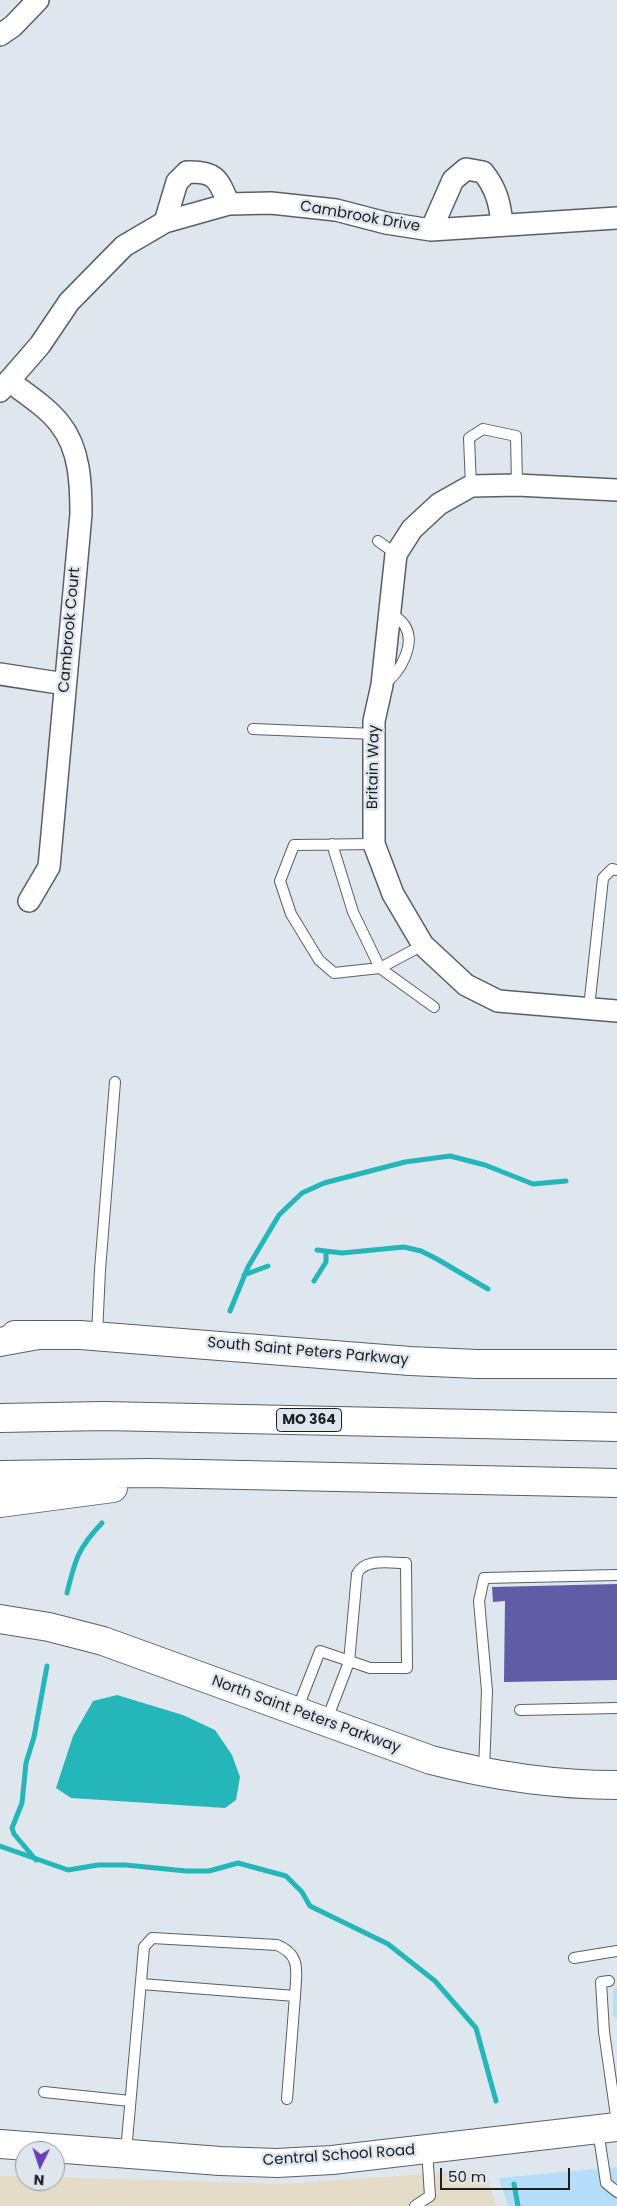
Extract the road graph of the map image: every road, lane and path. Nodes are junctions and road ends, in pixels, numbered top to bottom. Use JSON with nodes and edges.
{"nodes":[{"id":1,"x":38,"y":0,"type":"edge"},
{"id":2,"x":0,"y":35,"type":"edge"},
{"id":3,"x":228,"y":204,"type":"junction"},
{"id":4,"x":617,"y":218,"type":"edge"},
{"id":5,"x":166,"y":222,"type":"junction"},
{"id":6,"x":502,"y":224,"type":"junction"},
{"id":7,"x":431,"y":230,"type":"junction"},
{"id":8,"x":4,"y":386,"type":"edge"},
{"id":9,"x":518,"y":485,"type":"junction"},
{"id":10,"x":471,"y":486,"type":"junction"},
{"id":11,"x":617,"y":490,"type":"edge"},
{"id":12,"x":378,"y":542,"type":"dead end"},
{"id":13,"x":396,"y":554,"type":"junction"},
{"id":14,"x":0,"y":674,"type":"edge"},
{"id":15,"x":65,"y":684,"type":"junction"},
{"id":16,"x":253,"y":729,"type":"dead end"},
{"id":17,"x":374,"y":734,"type":"junction"},
{"id":18,"x":332,"y":844,"type":"junction"},
{"id":19,"x":374,"y":844,"type":"junction"},
{"id":20,"x":617,"y":870,"type":"edge"},
{"id":21,"x":29,"y":901,"type":"dead end"},
{"id":22,"x":423,"y":945,"type":"junction"},
{"id":23,"x":380,"y":968,"type":"junction"},
{"id":24,"x":434,"y":1007,"type":"dead end"},
{"id":25,"x":588,"y":1008,"type":"junction"},
{"id":26,"x":617,"y":1011,"type":"edge"},
{"id":27,"x":115,"y":1082,"type":"dead end"},
{"id":28,"x":0,"y":1335,"type":"edge"},
{"id":29,"x":38,"y":1335,"type":"junction"},
{"id":30,"x":97,"y":1336,"type":"junction"},
{"id":31,"x":0,"y":1342,"type":"edge"},
{"id":32,"x":617,"y":1364,"type":"edge"},
{"id":33,"x":0,"y":1418,"type":"edge"},
{"id":34,"x":617,"y":1428,"type":"edge"},
{"id":35,"x":0,"y":1475,"type":"edge"},
{"id":36,"x":231,"y":1475,"type":"junction"},
{"id":37,"x":617,"y":1483,"type":"edge"},
{"id":38,"x":0,"y":1503,"type":"edge"},
{"id":39,"x":617,"y":1575,"type":"edge"},
{"id":40,"x":0,"y":1619,"type":"edge"},
{"id":41,"x":349,"y":1662,"type":"junction"},
{"id":42,"x":617,"y":1708,"type":"edge"},
{"id":43,"x":520,"y":1710,"type":"dead end"},
{"id":44,"x":296,"y":1712,"type":"junction"},
{"id":45,"x":326,"y":1723,"type":"junction"},
{"id":46,"x":483,"y":1773,"type":"junction"},
{"id":47,"x":617,"y":1785,"type":"edge"},
{"id":48,"x":617,"y":1951,"type":"edge"},
{"id":49,"x":574,"y":1958,"type":"dead end"},
{"id":50,"x":609,"y":1981,"type":"dead end"},
{"id":51,"x":141,"y":1984,"type":"junction"},
{"id":52,"x":295,"y":1996,"type":"junction"},
{"id":53,"x":44,"y":2092,"type":"dead end"},
{"id":54,"x":287,"y":2099,"type":"dead end"},
{"id":55,"x":130,"y":2101,"type":"junction"},
{"id":56,"x":610,"y":2126,"type":"edge"},
{"id":57,"x":0,"y":2144,"type":"edge"},
{"id":58,"x":427,"y":2149,"type":"junction"},
{"id":59,"x":126,"y":2153,"type":"junction"},
{"id":60,"x":617,"y":2192,"type":"edge"},
{"id":61,"x":414,"y":2206,"type":"edge"}],
"edges":[{"from":1,"to":2,"type":"street"},
{"from":3,"to":5,"type":"street","name":"Cambrook Drive"},
{"from":3,"to":5,"type":"street"},
{"from":3,"to":7,"type":"street","name":"Cambrook Drive"},
{"from":4,"to":6,"type":"street","name":"Cambrook Drive"},
{"from":5,"to":8,"type":"street","name":"Cambrook Drive"},
{"from":6,"to":7,"type":"street","name":"Cambrook Drive"},
{"from":6,"to":7,"type":"street","name":"Cambrook Drive"},
{"from":8,"to":15,"type":"street","name":"Cambrook Court"},
{"from":9,"to":10,"type":"street","name":"Britain Way"},
{"from":9,"to":10,"type":"lane"},
{"from":9,"to":11,"type":"street","name":"Britain Way"},
{"from":10,"to":13,"type":"street","name":"Britain Way"},
{"from":12,"to":13,"type":"lane"},
{"from":13,"to":17,"type":"street","name":"Britain Way"},
{"from":14,"to":15,"type":"street"},
{"from":15,"to":21,"type":"street","name":"Cambrook Court"},
{"from":16,"to":17,"type":"lane"},
{"from":17,"to":19,"type":"street","name":"Britain Way"},
{"from":18,"to":19,"type":"lane"},
{"from":18,"to":23,"type":"lane"},
{"from":18,"to":23,"type":"lane"},
{"from":19,"to":22,"type":"street","name":"Britain Way"},
{"from":20,"to":25,"type":"lane"},
{"from":22,"to":23,"type":"lane"},
{"from":22,"to":25,"type":"street","name":"Britain Way"},
{"from":23,"to":24,"type":"lane"},
{"from":25,"to":26,"type":"street","name":"Britain Way"},
{"from":27,"to":30,"type":"lane"},
{"from":28,"to":29,"type":"main road","name":"South Saint Peters Parkway"},
{"from":29,"to":30,"type":"main road","name":"South Saint Peters Parkway"},
{"from":29,"to":31,"type":"main road"},
{"from":30,"to":32,"type":"main road","name":"South Saint Peters Parkway"},
{"from":33,"to":34,"type":"main road","number":"MO 364"},
{"from":35,"to":36,"type":"main road"},
{"from":36,"to":37,"type":"main road"},
{"from":36,"to":38,"type":"main road"},
{"from":39,"to":46,"type":"lane"},
{"from":40,"to":44,"type":"main road","name":"North Saint Peters Parkway"},
{"from":41,"to":41,"type":"lane"},
{"from":41,"to":44,"type":"lane"},
{"from":41,"to":45,"type":"lane"},
{"from":42,"to":43,"type":"lane"},
{"from":44,"to":45,"type":"main road","name":"North Saint Peters Parkway"},
{"from":45,"to":46,"type":"main road","name":"North Saint Peters Parkway"},
{"from":46,"to":47,"type":"main road","name":"North Saint Peters Parkway"},
{"from":48,"to":49,"type":"lane"},
{"from":50,"to":56,"type":"lane"},
{"from":51,"to":52,"type":"lane"},
{"from":51,"to":52,"type":"lane"},
{"from":51,"to":55,"type":"lane"},
{"from":52,"to":54,"type":"lane"},
{"from":53,"to":55,"type":"lane"},
{"from":55,"to":59,"type":"lane"},
{"from":56,"to":58,"type":"main road","name":"Central School Road"},
{"from":56,"to":60,"type":"lane"},
{"from":57,"to":59,"type":"main road","name":"Central School Road"},
{"from":58,"to":59,"type":"main road","name":"Central School Road"},
{"from":58,"to":61,"type":"lane"}]}
